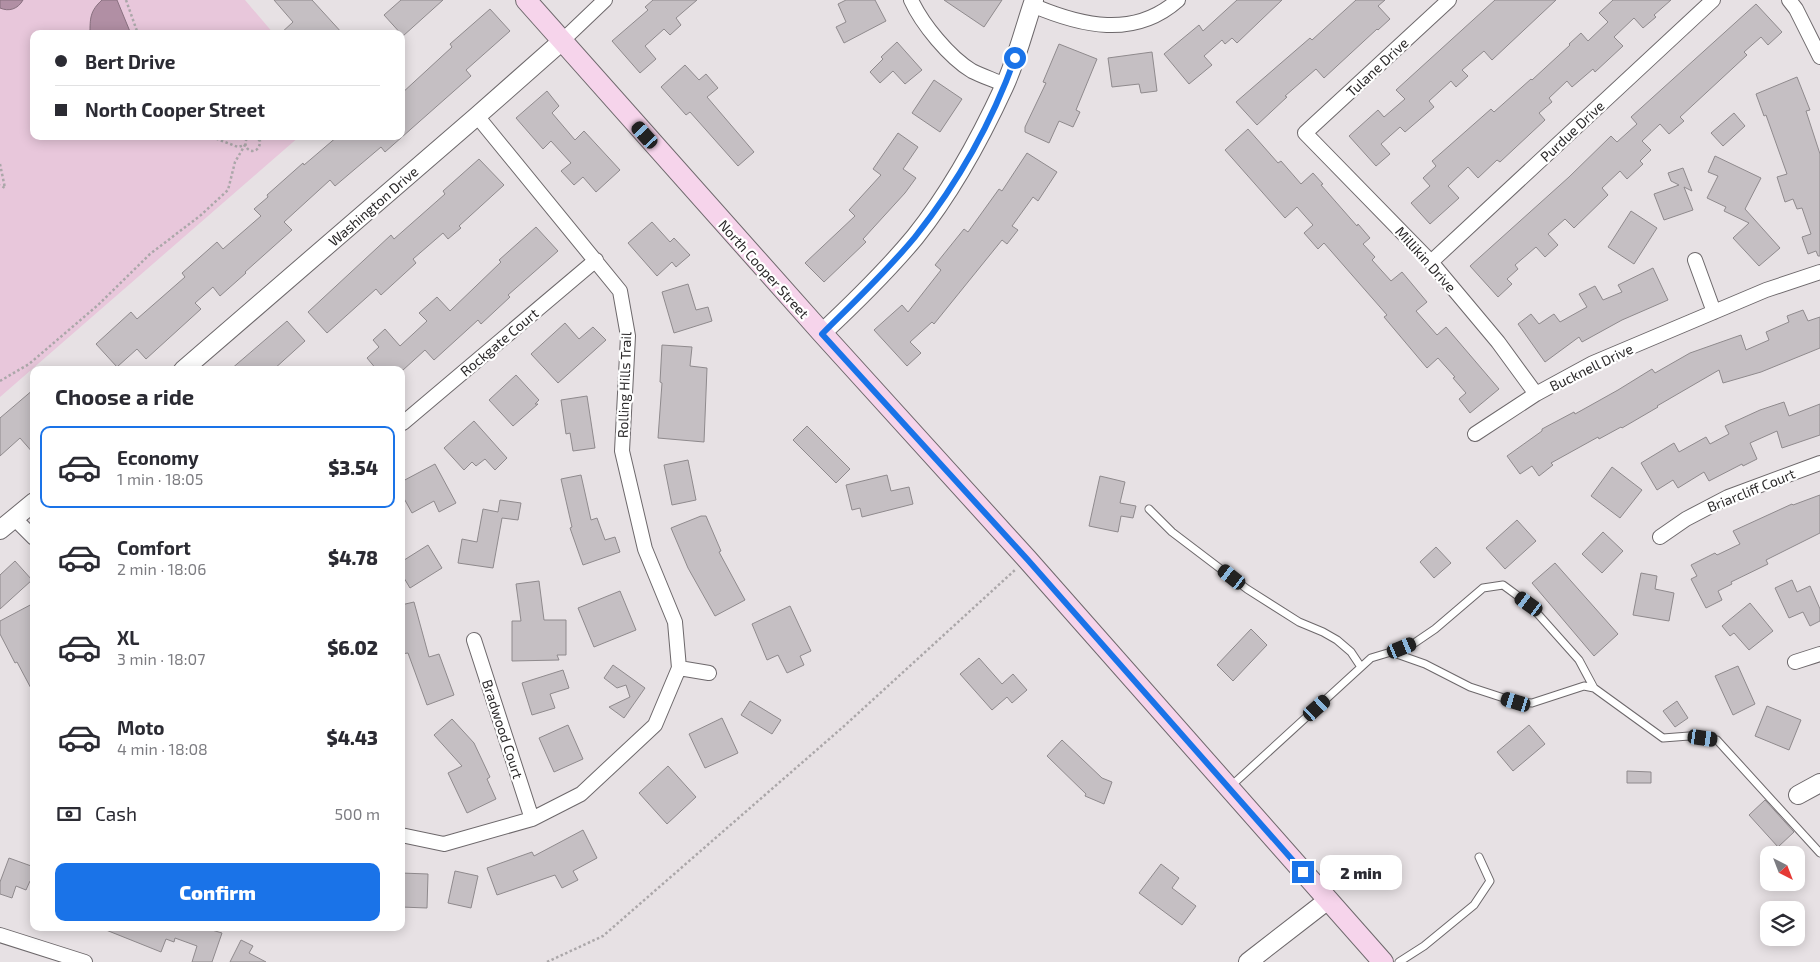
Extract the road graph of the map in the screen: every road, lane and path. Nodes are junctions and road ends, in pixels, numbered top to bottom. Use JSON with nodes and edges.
{"nodes":[{"id":1,"x":126,"y":0,"type":"edge"},
{"id":2,"x":526,"y":0,"type":"edge"},
{"id":3,"x":604,"y":0,"type":"edge"},
{"id":4,"x":911,"y":0,"type":"edge"},
{"id":5,"x":1178,"y":0,"type":"edge"},
{"id":6,"x":1449,"y":0,"type":"edge"},
{"id":7,"x":1713,"y":0,"type":"edge"},
{"id":8,"x":1789,"y":0,"type":"edge"},
{"id":9,"x":1033,"y":3,"type":"edge"},
{"id":10,"x":137,"y":30,"type":"edge"},
{"id":11,"x":562,"y":41,"type":"junction"},
{"id":12,"x":1820,"y":57,"type":"edge"},
{"id":13,"x":1005,"y":85,"type":"junction"},
{"id":14,"x":477,"y":116,"type":"junction"},
{"id":15,"x":1305,"y":133,"type":"joint"},
{"id":16,"x":221,"y":140,"type":"edge"},
{"id":17,"x":247,"y":140,"type":"edge"},
{"id":18,"x":258,"y":140,"type":"edge"},
{"id":19,"x":245,"y":145,"type":"junction"},
{"id":20,"x":0,"y":164,"type":"edge"},
{"id":21,"x":0,"y":185,"type":"edge"},
{"id":22,"x":596,"y":260,"type":"junction"},
{"id":23,"x":1694,"y":260,"type":"dead end"},
{"id":24,"x":1431,"y":262,"type":"junction"},
{"id":25,"x":1820,"y":272,"type":"edge"},
{"id":26,"x":1714,"y":312,"type":"junction"},
{"id":27,"x":822,"y":334,"type":"junction"},
{"id":28,"x":188,"y":366,"type":"edge"},
{"id":29,"x":0,"y":381,"type":"edge"},
{"id":30,"x":1536,"y":394,"type":"junction"},
{"id":31,"x":405,"y":421,"type":"edge"},
{"id":32,"x":1476,"y":434,"type":"dead end"},
{"id":33,"x":1820,"y":463,"type":"edge"},
{"id":34,"x":30,"y":505,"type":"edge"},
{"id":35,"x":1149,"y":509,"type":"dead end"},
{"id":36,"x":15,"y":518,"type":"junction"},
{"id":37,"x":0,"y":530,"type":"edge"},
{"id":38,"x":30,"y":534,"type":"edge"},
{"id":39,"x":1660,"y":537,"type":"dead end"},
{"id":40,"x":1027,"y":559,"type":"junction"},
{"id":41,"x":474,"y":640,"type":"dead end"},
{"id":42,"x":1391,"y":652,"type":"junction"},
{"id":43,"x":1820,"y":654,"type":"edge"},
{"id":44,"x":1795,"y":662,"type":"dead end"},
{"id":45,"x":1361,"y":667,"type":"junction"},
{"id":46,"x":679,"y":668,"type":"junction"},
{"id":47,"x":709,"y":673,"type":"dead end"},
{"id":48,"x":1594,"y":688,"type":"junction"},
{"id":49,"x":1820,"y":783,"type":"edge"},
{"id":50,"x":1229,"y":788,"type":"junction"},
{"id":51,"x":1798,"y":795,"type":"dead end"},
{"id":52,"x":532,"y":819,"type":"junction"},
{"id":53,"x":405,"y":836,"type":"edge"},
{"id":54,"x":1820,"y":853,"type":"edge"},
{"id":55,"x":1479,"y":857,"type":"dead end"},
{"id":56,"x":1328,"y":900,"type":"junction"},
{"id":57,"x":0,"y":935,"type":"edge"},
{"id":58,"x":85,"y":962,"type":"edge"},
{"id":59,"x":547,"y":962,"type":"edge"},
{"id":60,"x":1248,"y":962,"type":"edge"},
{"id":61,"x":1383,"y":962,"type":"edge"},
{"id":62,"x":1399,"y":962,"type":"edge"}],
"edges":[{"from":1,"to":10,"type":"path"},
{"from":2,"to":11,"type":"main road","name":"North Cooper Street"},
{"from":3,"to":11,"type":"street"},
{"from":4,"to":13,"type":"street"},
{"from":5,"to":9,"type":"street"},
{"from":6,"to":15,"type":"street","name":"Tulane Drive"},
{"from":7,"to":24,"type":"street","name":"Purdue Drive"},
{"from":8,"to":12,"type":"street"},
{"from":9,"to":13,"type":"street"},
{"from":11,"to":14,"type":"street","name":"Washington Drive"},
{"from":11,"to":27,"type":"main road","name":"North Cooper Street"},
{"from":13,"to":27,"type":"street"},
{"from":14,"to":22,"type":"street","name":"Rolling Hills Trail"},
{"from":14,"to":28,"type":"street","name":"Washington Drive"},
{"from":15,"to":24,"type":"street","name":"Millikin Drive"},
{"from":16,"to":19,"type":"path"},
{"from":17,"to":19,"type":"path"},
{"from":18,"to":19,"type":"path"},
{"from":19,"to":29,"type":"path"},
{"from":20,"to":21,"type":"path"},
{"from":22,"to":31,"type":"street","name":"Rockgate Court"},
{"from":22,"to":46,"type":"street","name":"Rolling Hills Trail"},
{"from":23,"to":26,"type":"street"},
{"from":24,"to":30,"type":"street","name":"Millikin Drive"},
{"from":25,"to":26,"type":"street","name":"Bucknell Drive"},
{"from":26,"to":30,"type":"street","name":"Bucknell Drive"},
{"from":27,"to":40,"type":"main road","name":"North Cooper Street"},
{"from":30,"to":32,"type":"street","name":"Bucknell Drive"},
{"from":33,"to":39,"type":"street","name":"Briarcliff Court"},
{"from":34,"to":36,"type":"street"},
{"from":35,"to":45,"type":"lane"},
{"from":36,"to":37,"type":"street"},
{"from":36,"to":38,"type":"street"},
{"from":40,"to":50,"type":"main road","name":"North Cooper Street"},
{"from":40,"to":59,"type":"path"},
{"from":41,"to":52,"type":"street","name":"Bradwood Court"},
{"from":42,"to":45,"type":"lane"},
{"from":42,"to":48,"type":"lane"},
{"from":42,"to":48,"type":"lane"},
{"from":43,"to":44,"type":"street"},
{"from":45,"to":50,"type":"lane"},
{"from":46,"to":47,"type":"street"},
{"from":46,"to":52,"type":"street","name":"Rolling Hills Trail"},
{"from":48,"to":54,"type":"lane"},
{"from":49,"to":51,"type":"street"},
{"from":50,"to":56,"type":"main road","name":"North Cooper Street"},
{"from":52,"to":53,"type":"street","name":"Rolling Hills Trail"},
{"from":55,"to":62,"type":"lane"},
{"from":56,"to":60,"type":"street"},
{"from":56,"to":61,"type":"main road","name":"North Cooper Street"},
{"from":57,"to":58,"type":"street"}]}
